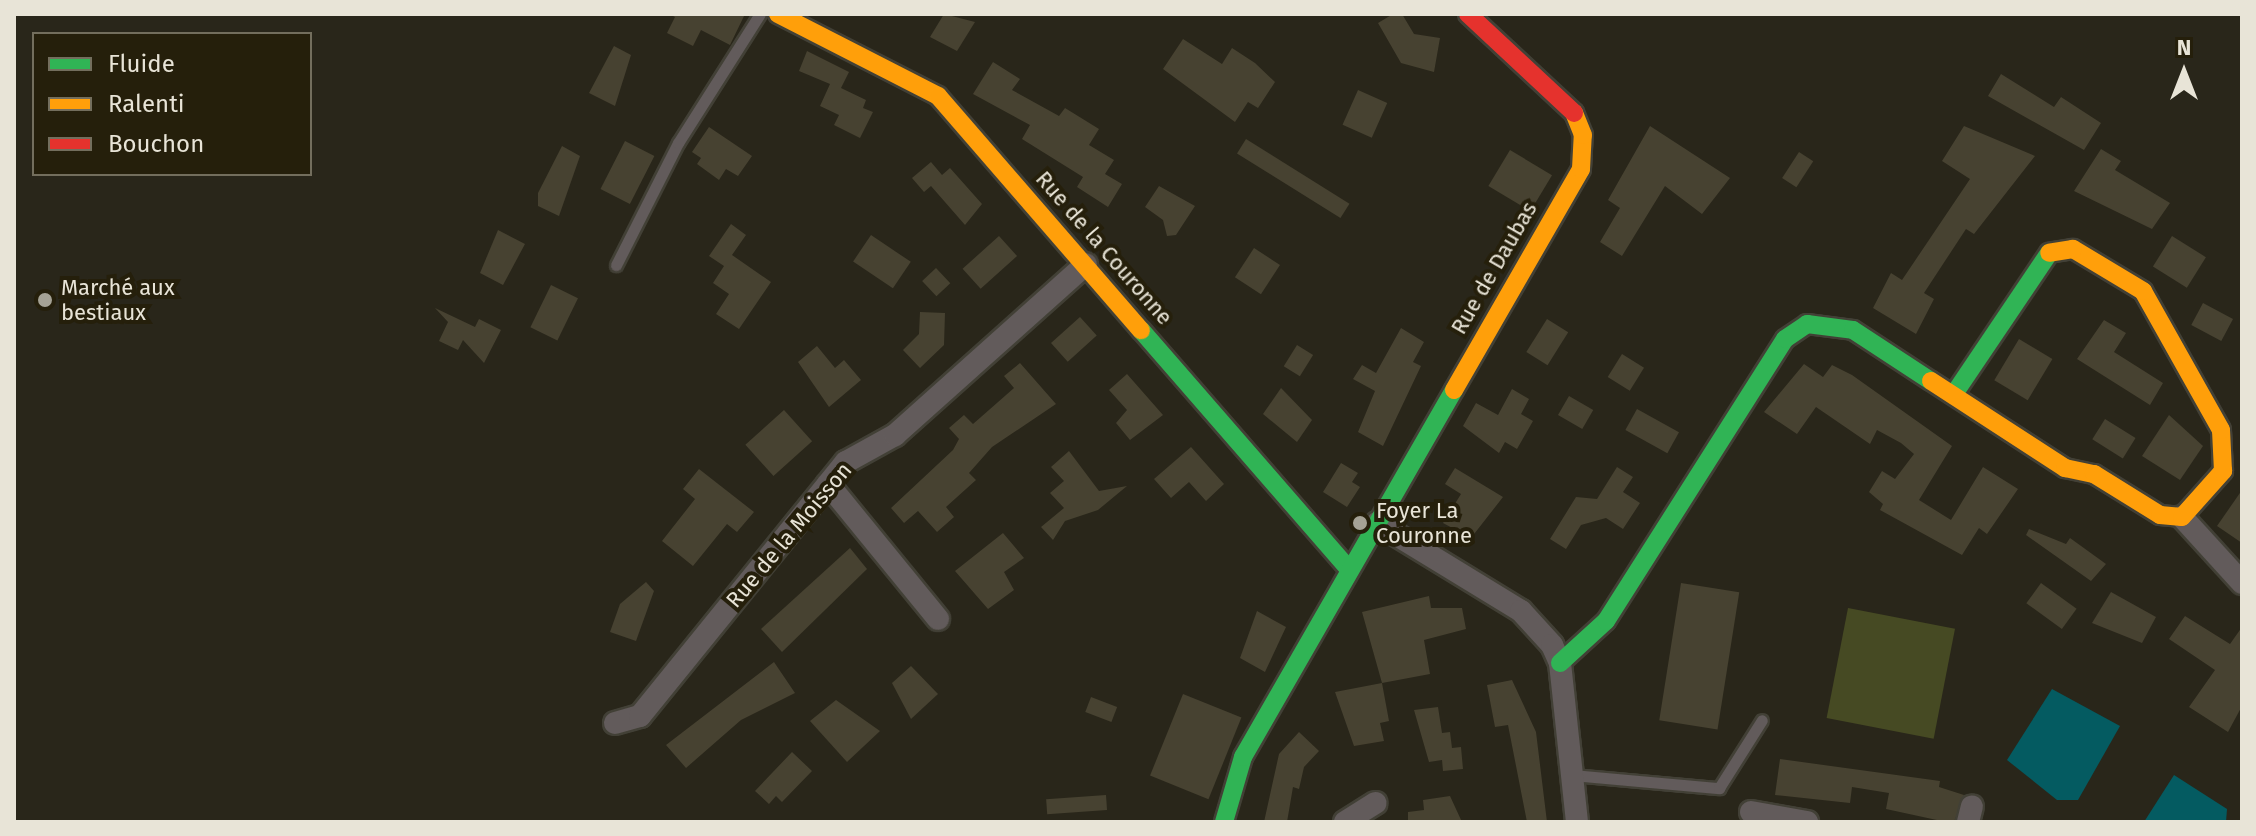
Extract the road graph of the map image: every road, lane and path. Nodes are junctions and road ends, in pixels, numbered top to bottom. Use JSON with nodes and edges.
{"nodes":[{"id":1,"x":760,"y":14,"type":"edge"},
{"id":2,"x":778,"y":14,"type":"edge"},
{"id":3,"x":1468,"y":14,"type":"edge"},
{"id":4,"x":1086,"y":264,"type":"junction"},
{"id":5,"x":616,"y":265,"type":"dead end"},
{"id":6,"x":1954,"y":394,"type":"junction"},
{"id":7,"x":828,"y":484,"type":"junction"},
{"id":8,"x":2182,"y":517,"type":"junction"},
{"id":9,"x":1377,"y":523,"type":"junction"},
{"id":10,"x":1349,"y":569,"type":"junction"},
{"id":11,"x":2242,"y":583,"type":"edge"},
{"id":12,"x":938,"y":619,"type":"dead end"},
{"id":13,"x":1560,"y":663,"type":"junction"},
{"id":14,"x":1762,"y":720,"type":"dead end"},
{"id":15,"x":615,"y":723,"type":"dead end"},
{"id":16,"x":1572,"y":775,"type":"junction"},
{"id":17,"x":1376,"y":803,"type":"dead end"},
{"id":18,"x":1751,"y":812,"type":"dead end"},
{"id":19,"x":1224,"y":822,"type":"edge"},
{"id":20,"x":1345,"y":822,"type":"edge"},
{"id":21,"x":1577,"y":822,"type":"edge"},
{"id":22,"x":1807,"y":822,"type":"edge"}],
"edges":[{"from":1,"to":5,"type":"lane"},
{"from":2,"to":4,"type":"street","name":"Rue de la Couronne"},
{"from":3,"to":9,"type":"street","name":"Rue de Daubas"},
{"from":4,"to":7,"type":"street","name":"Rue de la Moisson"},
{"from":4,"to":10,"type":"street","name":"Rue de la Couronne"},
{"from":6,"to":8,"type":"street"},
{"from":6,"to":8,"type":"street"},
{"from":6,"to":13,"type":"street"},
{"from":7,"to":12,"type":"street"},
{"from":7,"to":15,"type":"street","name":"Rue de la Moisson"},
{"from":8,"to":11,"type":"street"},
{"from":9,"to":10,"type":"street","name":"Rue de Daubas"},
{"from":9,"to":13,"type":"street"},
{"from":10,"to":19,"type":"street","name":"Rue de Daubas"},
{"from":13,"to":16,"type":"street"},
{"from":14,"to":16,"type":"lane"},
{"from":16,"to":21,"type":"street"},
{"from":17,"to":20,"type":"street"},
{"from":18,"to":22,"type":"street"}]}
